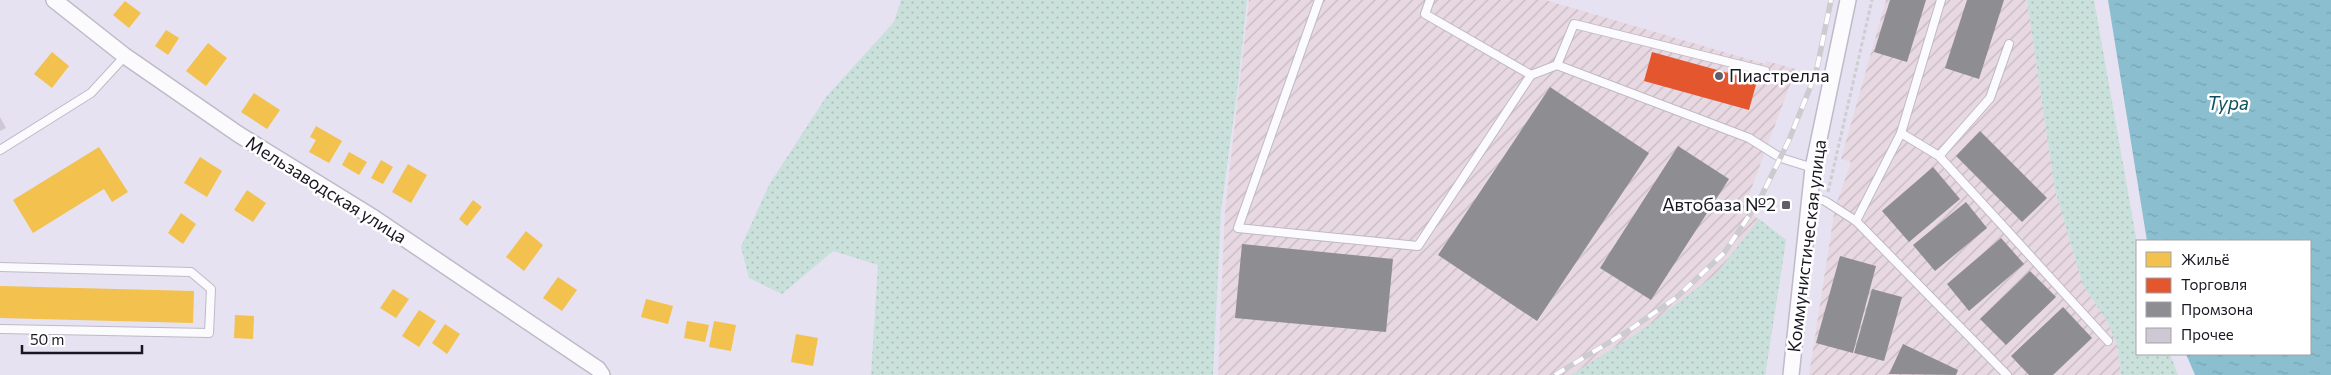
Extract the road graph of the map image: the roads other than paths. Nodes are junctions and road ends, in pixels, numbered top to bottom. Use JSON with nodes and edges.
{"nodes":[{"id":1,"x":54,"y":0,"type":"edge"},
{"id":2,"x":1319,"y":0,"type":"edge"},
{"id":3,"x":1430,"y":0,"type":"edge"},
{"id":4,"x":1848,"y":0,"type":"edge"},
{"id":5,"x":1940,"y":0,"type":"edge"},
{"id":6,"x":2009,"y":44,"type":"dead end"},
{"id":7,"x":125,"y":56,"type":"junction"},
{"id":8,"x":1557,"y":64,"type":"junction"},
{"id":9,"x":1765,"y":71,"type":"dead end"},
{"id":10,"x":1531,"y":75,"type":"junction"},
{"id":11,"x":1901,"y":133,"type":"junction"},
{"id":12,"x":0,"y":150,"type":"edge"},
{"id":13,"x":1939,"y":156,"type":"junction"},
{"id":14,"x":1813,"y":168,"type":"junction"},
{"id":15,"x":1810,"y":197,"type":"junction"},
{"id":16,"x":1856,"y":221,"type":"junction"},
{"id":17,"x":0,"y":267,"type":"edge"},
{"id":18,"x":0,"y":329,"type":"edge"},
{"id":19,"x":2108,"y":341,"type":"dead end"},
{"id":20,"x":602,"y":375,"type":"edge"},
{"id":21,"x":1791,"y":375,"type":"edge"},
{"id":22,"x":2007,"y":375,"type":"edge"}],
"edges":[{"from":1,"to":7,"type":"street","name":"Мельзаводская улица"},
{"from":2,"to":10,"type":"lane"},
{"from":3,"to":10,"type":"lane"},
{"from":4,"to":14,"type":"street","name":"Коммунистическая улица"},
{"from":5,"to":11,"type":"lane"},
{"from":6,"to":13,"type":"lane"},
{"from":7,"to":12,"type":"lane"},
{"from":7,"to":20,"type":"street","name":"Мельзаводская улица"},
{"from":8,"to":9,"type":"lane"},
{"from":8,"to":10,"type":"lane"},
{"from":8,"to":14,"type":"lane"},
{"from":11,"to":13,"type":"lane"},
{"from":11,"to":16,"type":"lane"},
{"from":13,"to":19,"type":"lane"},
{"from":14,"to":15,"type":"street","name":"Коммунистическая улица"},
{"from":15,"to":16,"type":"lane"},
{"from":15,"to":21,"type":"street","name":"Коммунистическая улица"},
{"from":16,"to":22,"type":"lane"},
{"from":17,"to":18,"type":"lane"}]}
